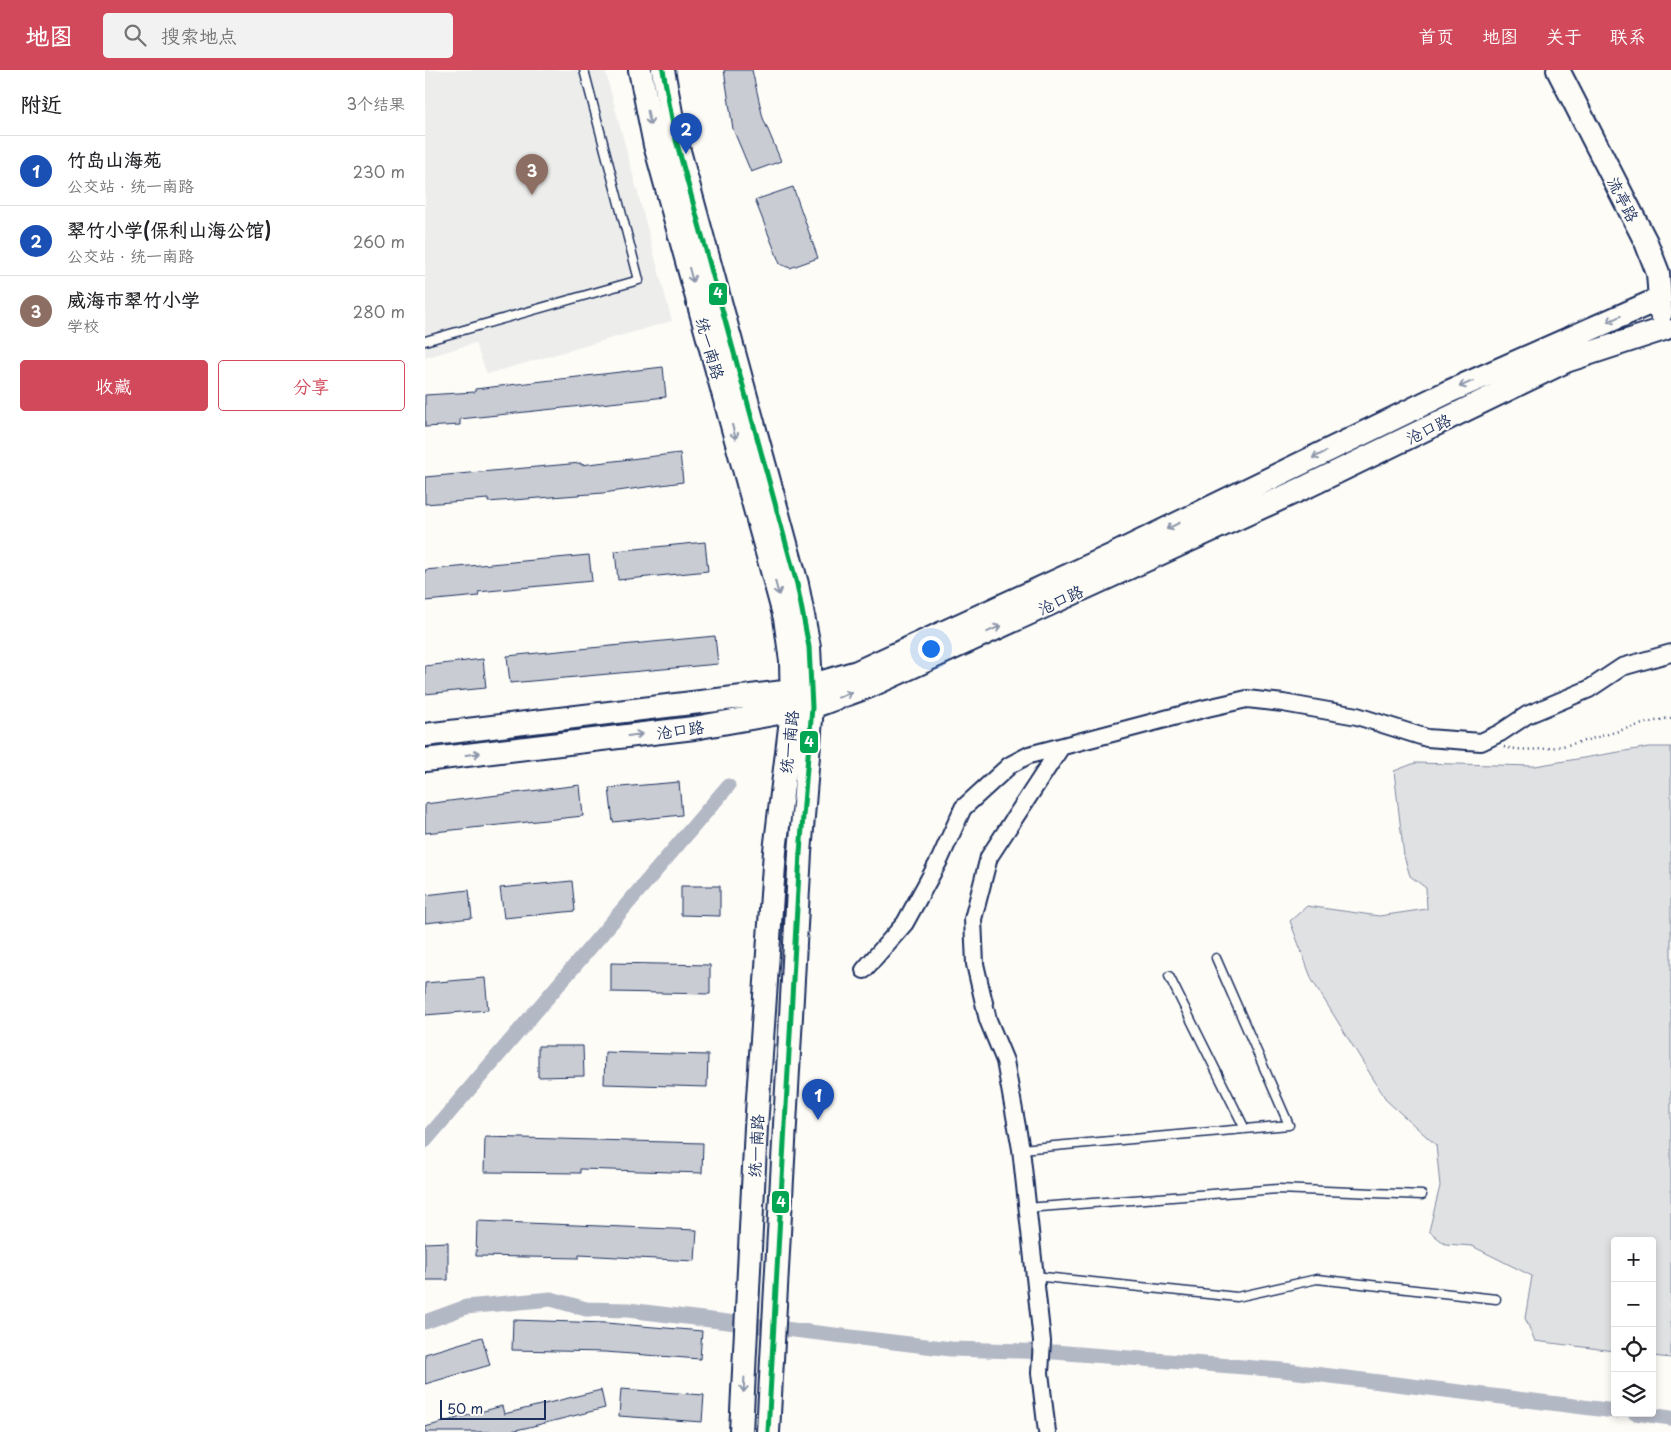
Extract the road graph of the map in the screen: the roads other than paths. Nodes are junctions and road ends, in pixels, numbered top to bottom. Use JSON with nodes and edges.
{"nodes":[{"id":1,"x":584,"y":70,"type":"edge"},
{"id":2,"x":640,"y":70,"type":"edge"},
{"id":3,"x":663,"y":70,"type":"edge"},
{"id":4,"x":1558,"y":70,"type":"edge"},
{"id":5,"x":1659,"y":299,"type":"junction"},
{"id":6,"x":1668,"y":330,"type":"edge"},
{"id":7,"x":425,"y":341,"type":"edge"},
{"id":8,"x":1671,"y":654,"type":"edge"},
{"id":9,"x":802,"y":699,"type":"junction"},
{"id":10,"x":425,"y":735,"type":"edge"},
{"id":11,"x":1061,"y":747,"type":"junction"},
{"id":12,"x":425,"y":760,"type":"edge"},
{"id":13,"x":1217,"y":958,"type":"dead end"},
{"id":14,"x":864,"y":970,"type":"dead end"},
{"id":15,"x":1169,"y":976,"type":"dead end"},
{"id":16,"x":1245,"y":1129,"type":"junction"},
{"id":17,"x":1021,"y":1149,"type":"junction"},
{"id":18,"x":1422,"y":1195,"type":"dead end"},
{"id":19,"x":1026,"y":1208,"type":"junction"},
{"id":20,"x":1034,"y":1276,"type":"junction"},
{"id":21,"x":1497,"y":1299,"type":"dead end"},
{"id":22,"x":741,"y":1432,"type":"edge"},
{"id":23,"x":768,"y":1432,"type":"edge"},
{"id":24,"x":1047,"y":1432,"type":"edge"}],
"edges":[{"from":1,"to":7,"type":"lane"},
{"from":2,"to":9,"type":"street","name":"统一南路","one_way":true},
{"from":3,"to":9,"type":"street","name":"统一南路"},
{"from":4,"to":5,"type":"street","name":"流亭路"},
{"from":5,"to":6,"type":"street","name":"流亭路"},
{"from":5,"to":9,"type":"street","name":"沧口路","one_way":true},
{"from":9,"to":6,"type":"street","name":"沧口路","one_way":true},
{"from":8,"to":11,"type":"street"},
{"from":9,"to":10,"type":"street","name":"沧口路"},
{"from":12,"to":9,"type":"street","name":"沧口路","one_way":true},
{"from":9,"to":22,"type":"street","name":"统一南路","one_way":true},
{"from":9,"to":23,"type":"street","name":"统一南路"},
{"from":11,"to":14,"type":"street"},
{"from":11,"to":17,"type":"street"},
{"from":13,"to":16,"type":"lane"},
{"from":15,"to":16,"type":"lane"},
{"from":16,"to":17,"type":"lane"},
{"from":17,"to":19,"type":"street"},
{"from":18,"to":19,"type":"lane"},
{"from":19,"to":20,"type":"street"},
{"from":20,"to":21,"type":"lane"},
{"from":20,"to":24,"type":"street"}]}
